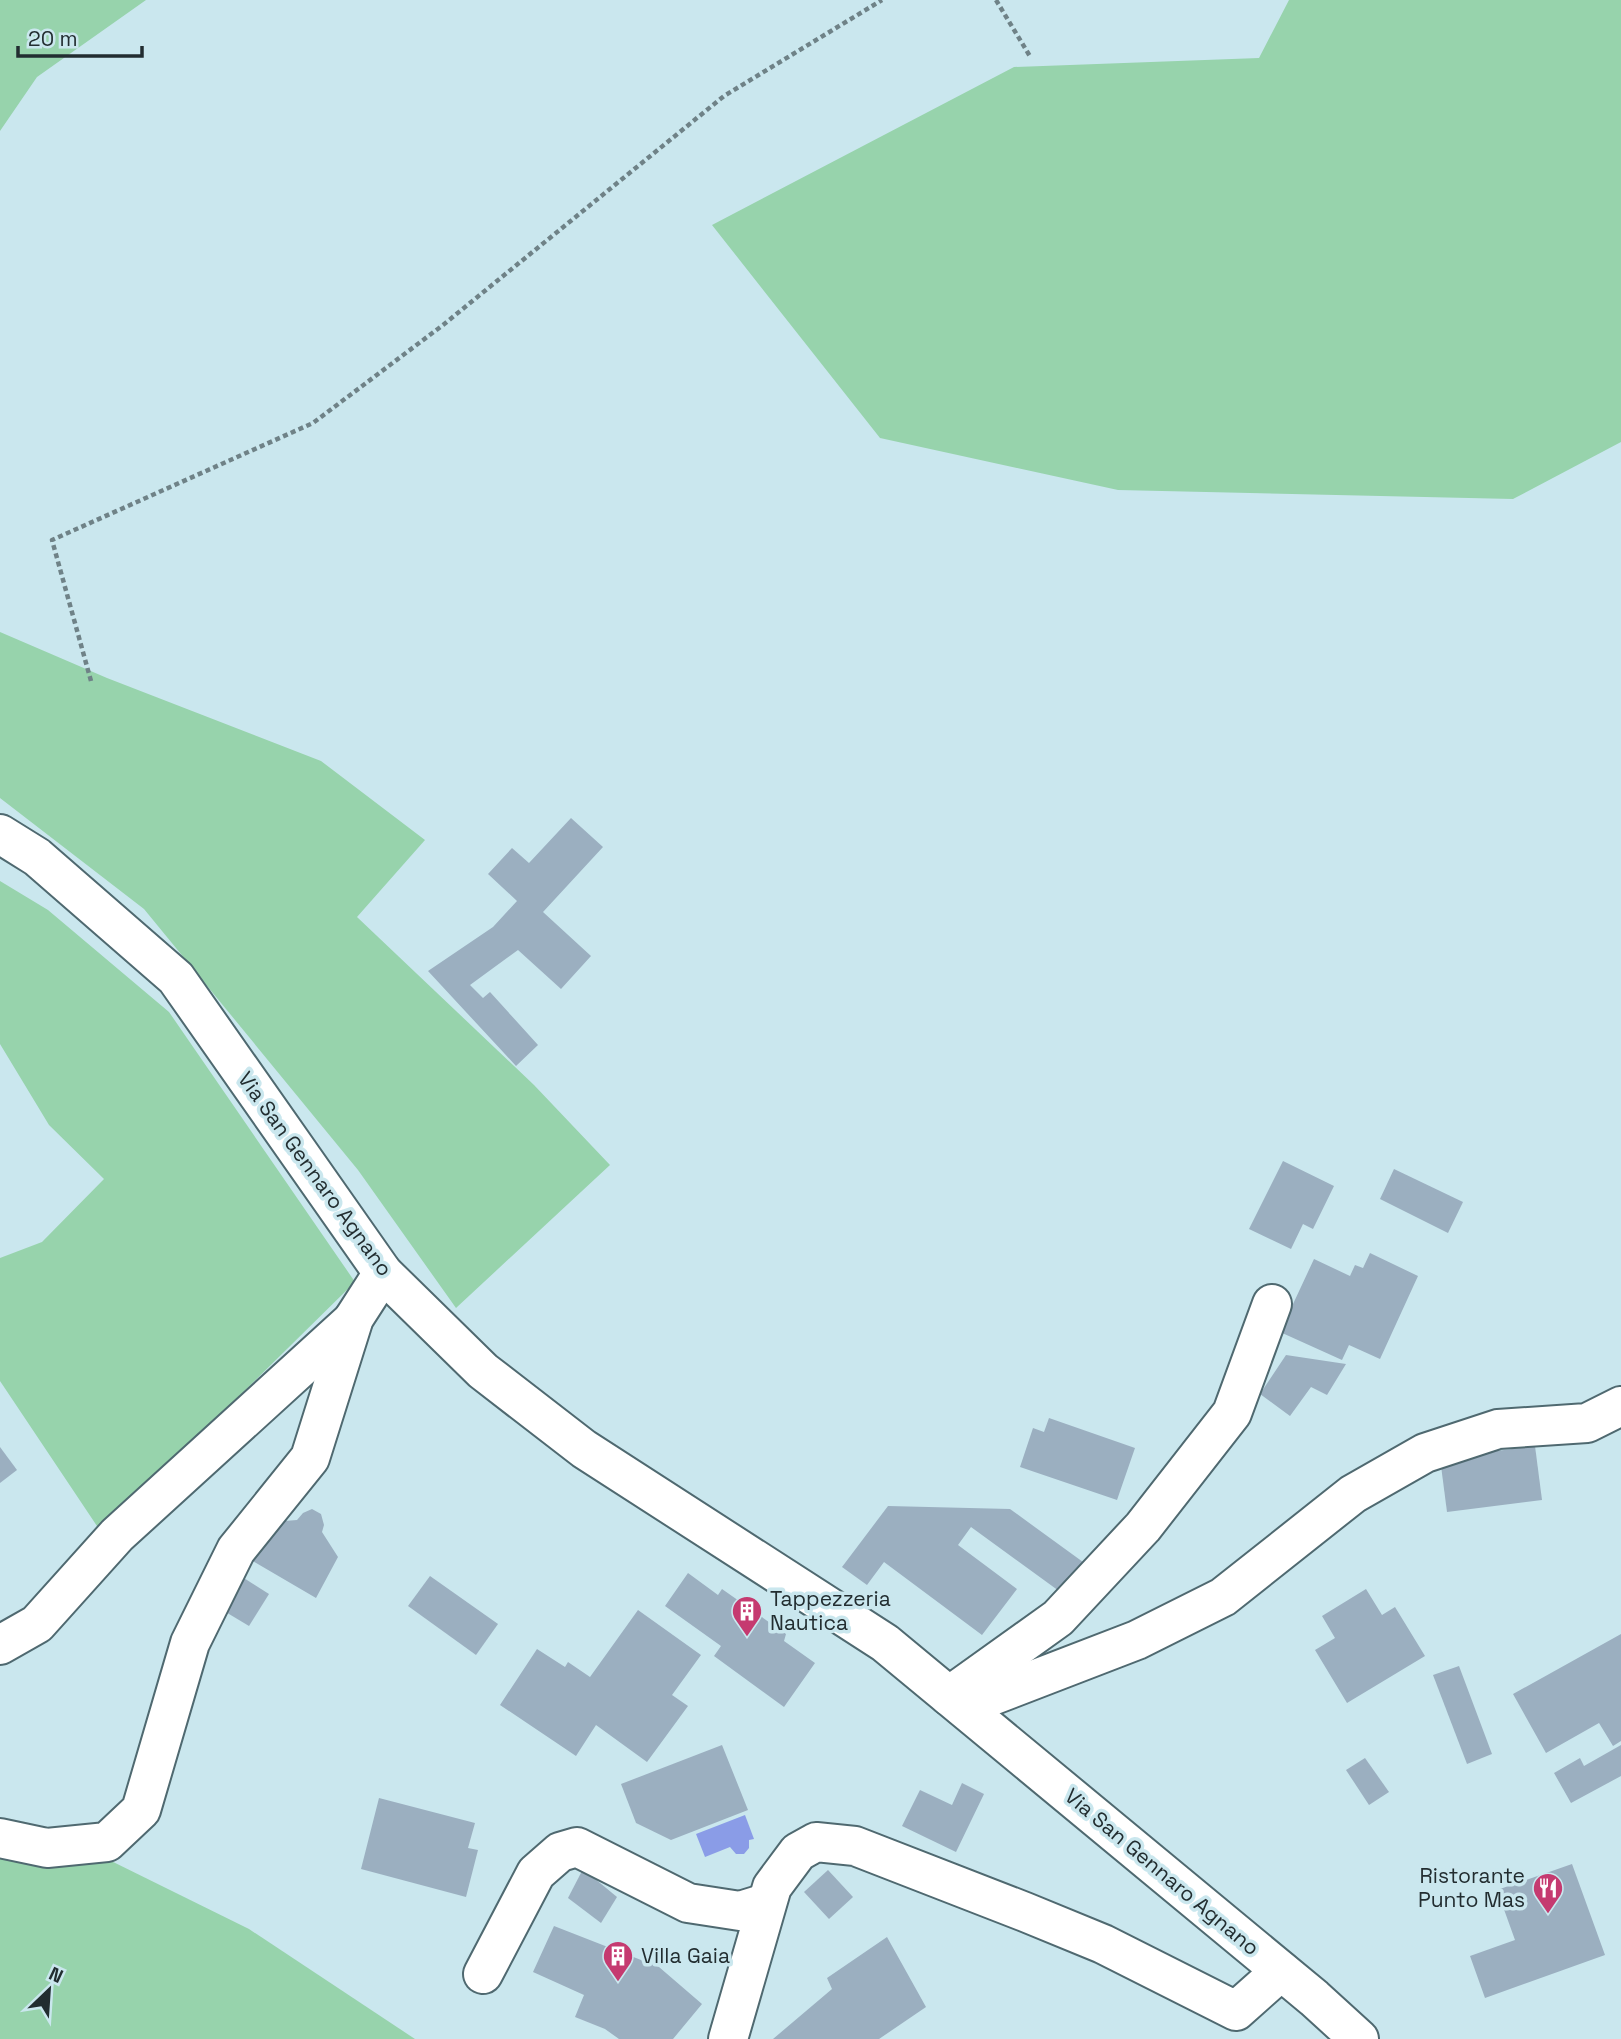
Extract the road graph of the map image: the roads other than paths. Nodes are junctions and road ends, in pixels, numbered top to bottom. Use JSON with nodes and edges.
{"nodes":[{"id":1,"x":0,"y":834,"type":"edge"},
{"id":2,"x":383,"y":1273,"type":"junction"},
{"id":3,"x":1272,"y":1304,"type":"dead end"},
{"id":4,"x":354,"y":1318,"type":"junction"},
{"id":5,"x":1621,"y":1406,"type":"edge"},
{"id":6,"x":1604,"y":1424,"type":"edge"},
{"id":7,"x":0,"y":1645,"type":"edge"},
{"id":8,"x":956,"y":1702,"type":"junction"},
{"id":9,"x":0,"y":1839,"type":"edge"},
{"id":10,"x":766,"y":1903,"type":"junction"},
{"id":11,"x":1281,"y":1971,"type":"junction"},
{"id":12,"x":483,"y":1974,"type":"dead end"},
{"id":13,"x":728,"y":2039,"type":"edge"},
{"id":14,"x":1359,"y":2039,"type":"edge"}],
"edges":[{"from":1,"to":2,"type":"street","name":"Via San Gennaro Agnano"},
{"from":2,"to":4,"type":"street"},
{"from":2,"to":8,"type":"street","name":"Via San Gennaro Agnano"},
{"from":3,"to":8,"type":"street"},
{"from":4,"to":7,"type":"street"},
{"from":4,"to":9,"type":"street"},
{"from":5,"to":6,"type":"street"},
{"from":6,"to":8,"type":"street"},
{"from":8,"to":11,"type":"street","name":"Via San Gennaro Agnano"},
{"from":10,"to":11,"type":"street"},
{"from":10,"to":12,"type":"street"},
{"from":10,"to":13,"type":"street"},
{"from":11,"to":14,"type":"street","name":"Via San Gennaro Agnano"}]}
